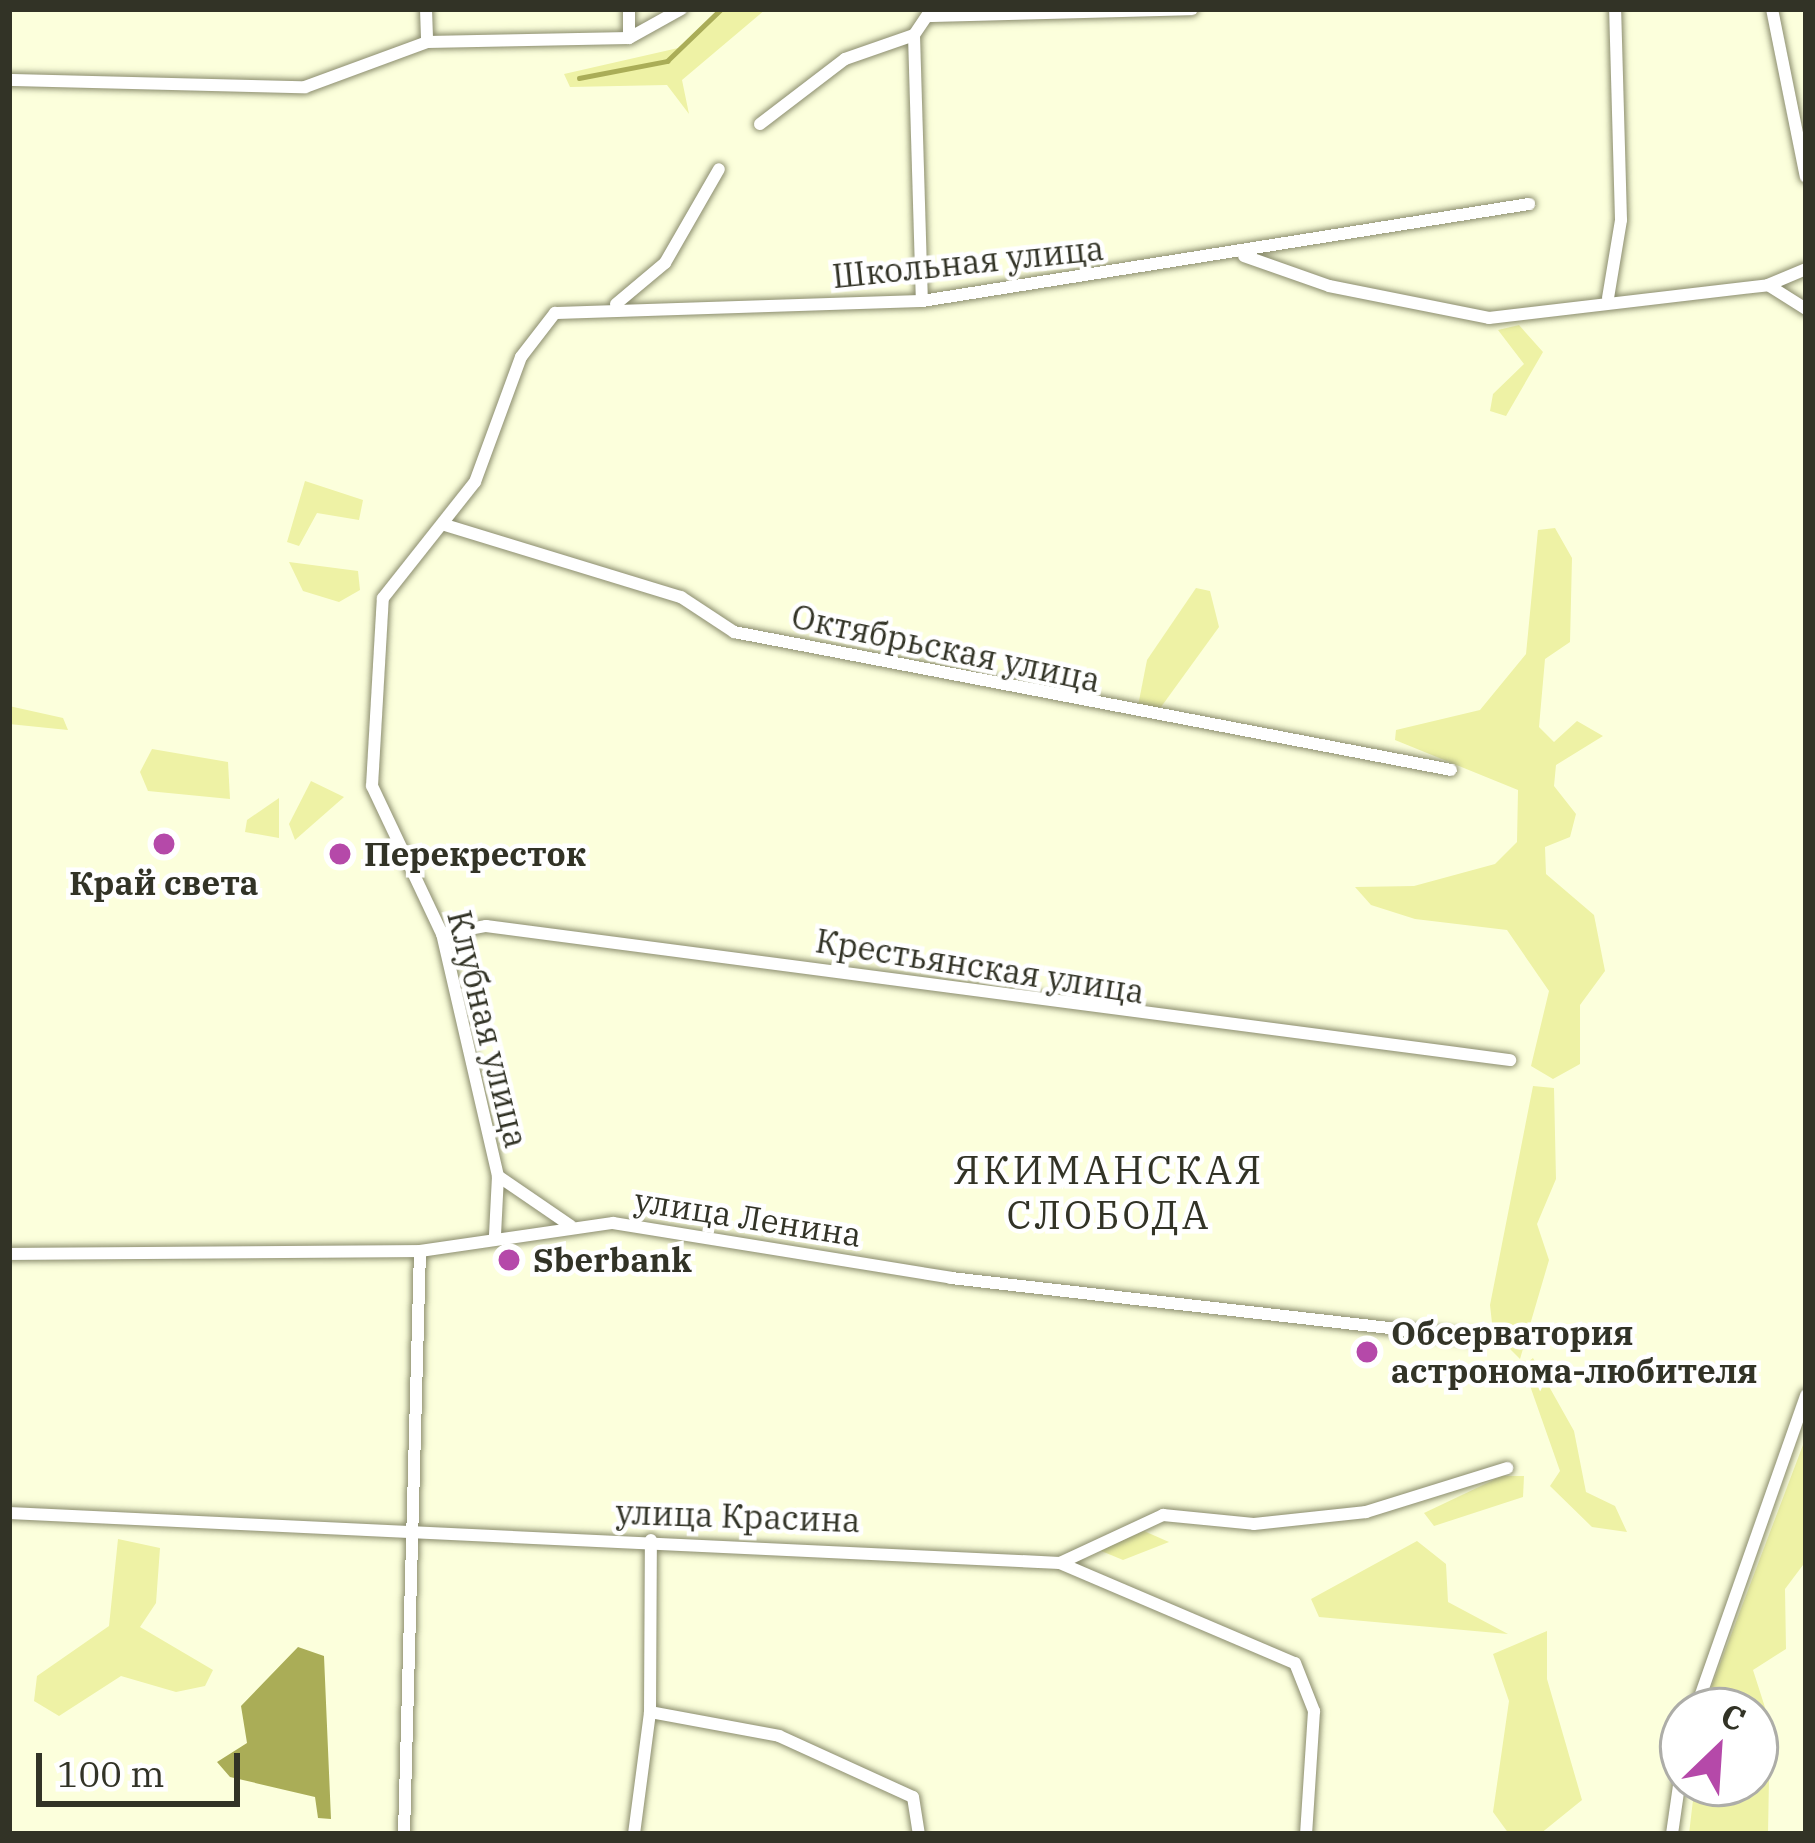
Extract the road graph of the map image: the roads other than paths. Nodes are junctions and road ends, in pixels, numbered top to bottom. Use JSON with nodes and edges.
{"nodes":[{"id":1,"x":426,"y":9,"type":"edge"},
{"id":2,"x":629,"y":9,"type":"edge"},
{"id":3,"x":681,"y":9,"type":"edge"},
{"id":4,"x":1192,"y":9,"type":"edge"},
{"id":5,"x":1615,"y":9,"type":"edge"},
{"id":6,"x":1772,"y":9,"type":"edge"},
{"id":7,"x":930,"y":12,"type":"edge"},
{"id":8,"x":914,"y":35,"type":"junction"},
{"id":9,"x":628,"y":38,"type":"junction"},
{"id":10,"x":427,"y":42,"type":"junction"},
{"id":11,"x":9,"y":80,"type":"edge"},
{"id":12,"x":760,"y":124,"type":"dead end"},
{"id":13,"x":719,"y":169,"type":"dead end"},
{"id":14,"x":1806,"y":177,"type":"edge"},
{"id":15,"x":1529,"y":204,"type":"dead end"},
{"id":16,"x":1243,"y":255,"type":"junction"},
{"id":17,"x":1806,"y":269,"type":"edge"},
{"id":18,"x":1768,"y":285,"type":"junction"},
{"id":19,"x":1608,"y":298,"type":"junction"},
{"id":20,"x":922,"y":301,"type":"junction"},
{"id":21,"x":616,"y":304,"type":"junction"},
{"id":22,"x":1806,"y":309,"type":"edge"},
{"id":23,"x":555,"y":313,"type":"joint"},
{"id":24,"x":446,"y":525,"type":"junction"},
{"id":25,"x":1451,"y":770,"type":"dead end"},
{"id":26,"x":442,"y":934,"type":"junction"},
{"id":27,"x":1510,"y":1060,"type":"dead end"},
{"id":28,"x":498,"y":1175,"type":"junction"},
{"id":29,"x":572,"y":1227,"type":"junction"},
{"id":30,"x":495,"y":1235,"type":"junction"},
{"id":31,"x":420,"y":1252,"type":"junction"},
{"id":32,"x":9,"y":1254,"type":"edge"},
{"id":33,"x":1477,"y":1338,"type":"dead end"},
{"id":34,"x":1806,"y":1395,"type":"edge"},
{"id":35,"x":1507,"y":1468,"type":"dead end"},
{"id":36,"x":9,"y":1513,"type":"edge"},
{"id":37,"x":412,"y":1535,"type":"junction"},
{"id":38,"x":651,"y":1540,"type":"junction"},
{"id":39,"x":1060,"y":1563,"type":"junction"},
{"id":40,"x":1703,"y":1687,"type":"edge"},
{"id":41,"x":650,"y":1712,"type":"junction"},
{"id":42,"x":404,"y":1834,"type":"edge"},
{"id":43,"x":634,"y":1834,"type":"edge"},
{"id":44,"x":919,"y":1834,"type":"edge"},
{"id":45,"x":1306,"y":1834,"type":"edge"}],
"edges":[{"from":1,"to":10,"type":"street"},
{"from":2,"to":9,"type":"street"},
{"from":3,"to":9,"type":"street"},
{"from":4,"to":7,"type":"street"},
{"from":5,"to":19,"type":"street"},
{"from":6,"to":14,"type":"street"},
{"from":7,"to":8,"type":"street"},
{"from":8,"to":12,"type":"street"},
{"from":8,"to":20,"type":"street"},
{"from":9,"to":10,"type":"street"},
{"from":10,"to":11,"type":"street"},
{"from":13,"to":21,"type":"street"},
{"from":15,"to":16,"type":"street","name":"Школьная улица"},
{"from":16,"to":19,"type":"street","name":"Школьная улица"},
{"from":16,"to":20,"type":"street","name":"Школьная улица"},
{"from":17,"to":18,"type":"street","name":"Школьная улица"},
{"from":18,"to":19,"type":"street","name":"Школьная улица"},
{"from":18,"to":22,"type":"street"},
{"from":20,"to":21,"type":"street","name":"Школьная улица"},
{"from":21,"to":23,"type":"street","name":"Школьная улица"},
{"from":23,"to":24,"type":"street","name":"Клубная улица"},
{"from":24,"to":25,"type":"street","name":"Октябрьская улица"},
{"from":24,"to":26,"type":"street","name":"Клубная улица"},
{"from":26,"to":27,"type":"street","name":"Крестьянская улица"},
{"from":26,"to":28,"type":"street","name":"Клубная улица"},
{"from":28,"to":29,"type":"street","name":"Клубная улица"},
{"from":28,"to":30,"type":"street","name":"Клубная улица"},
{"from":29,"to":30,"type":"street","name":"улица Ленина"},
{"from":29,"to":33,"type":"street","name":"улица Ленина"},
{"from":30,"to":31,"type":"street","name":"улица Ленина"},
{"from":31,"to":32,"type":"street","name":"улица Ленина"},
{"from":31,"to":37,"type":"street"},
{"from":34,"to":40,"type":"street"},
{"from":35,"to":39,"type":"street","name":"улица Красина"},
{"from":36,"to":37,"type":"street","name":"улица Красина"},
{"from":37,"to":38,"type":"street","name":"улица Красина"},
{"from":37,"to":42,"type":"street"},
{"from":38,"to":39,"type":"street","name":"улица Красина"},
{"from":38,"to":41,"type":"street"},
{"from":39,"to":45,"type":"street","name":"улица Красина"},
{"from":41,"to":43,"type":"street"},
{"from":41,"to":44,"type":"street"}]}
